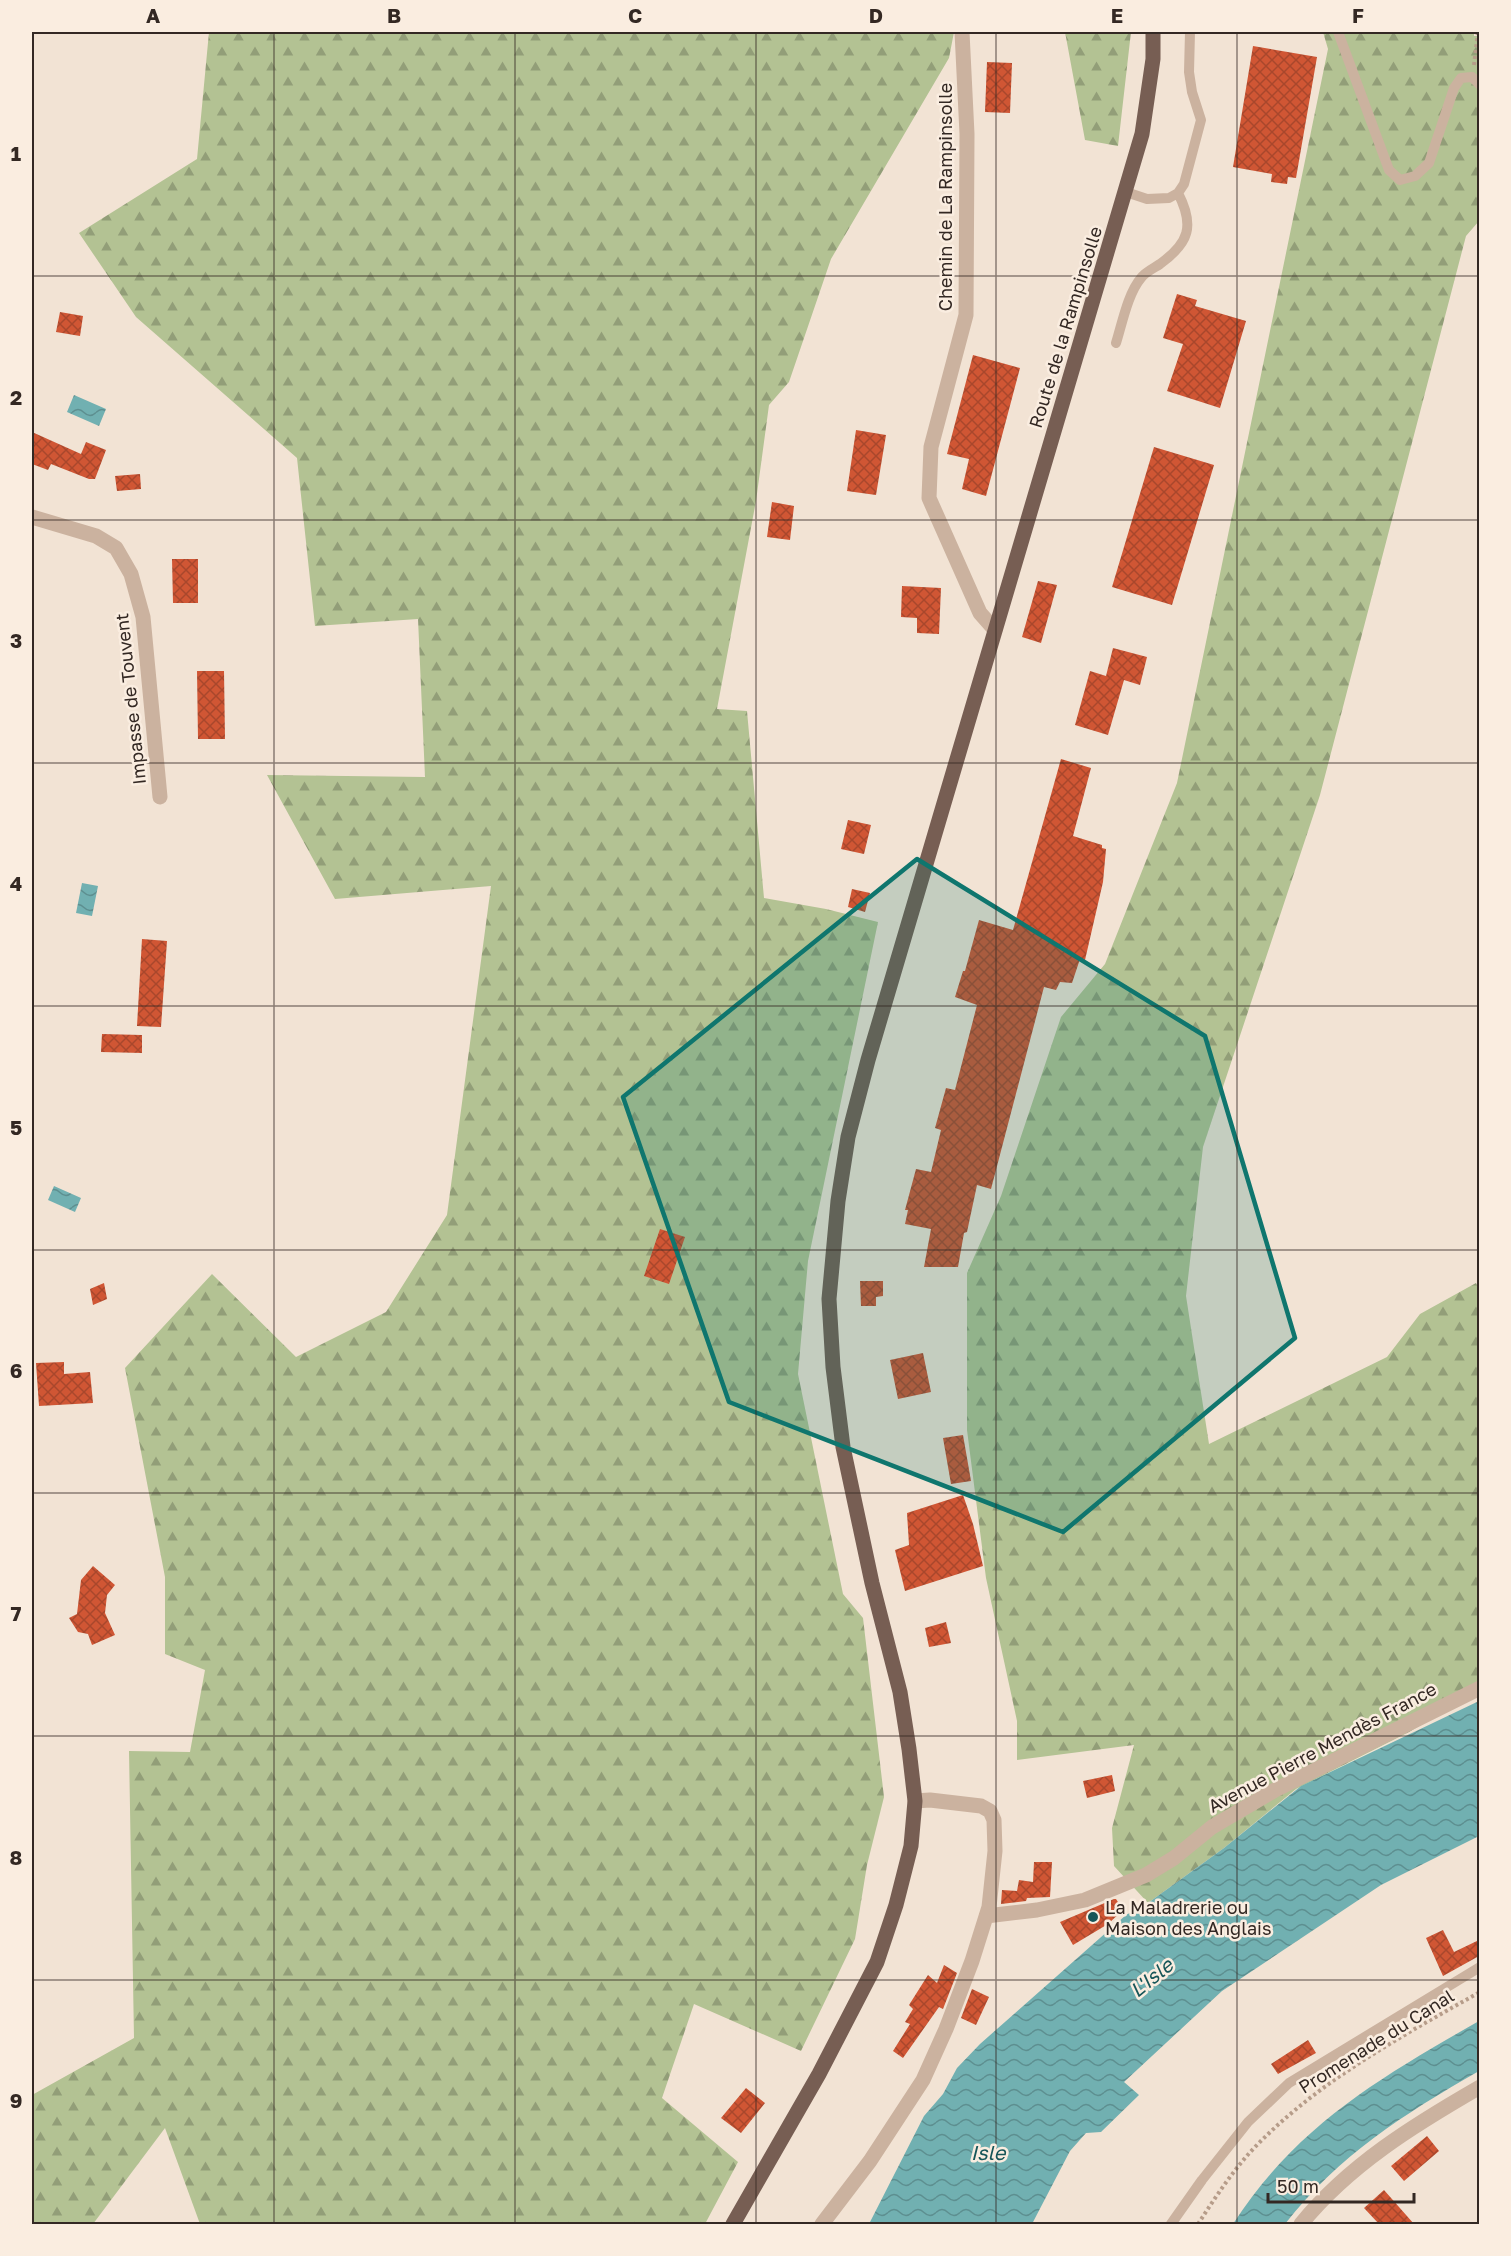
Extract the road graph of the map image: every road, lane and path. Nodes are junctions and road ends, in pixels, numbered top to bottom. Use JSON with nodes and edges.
{"nodes":[{"id":1,"x":962,"y":32,"type":"edge"},
{"id":2,"x":1153,"y":32,"type":"edge"},
{"id":3,"x":1190,"y":32,"type":"edge"},
{"id":4,"x":1338,"y":32,"type":"edge"},
{"id":5,"x":1478,"y":32,"type":"edge"},
{"id":6,"x":1476,"y":81,"type":"edge"},
{"id":7,"x":1126,"y":192,"type":"junction"},
{"id":8,"x":1178,"y":193,"type":"junction"},
{"id":9,"x":1116,"y":343,"type":"dead end"},
{"id":10,"x":32,"y":517,"type":"edge"},
{"id":11,"x":995,"y":630,"type":"junction"},
{"id":12,"x":160,"y":797,"type":"dead end"},
{"id":13,"x":1479,"y":1688,"type":"edge"},
{"id":14,"x":915,"y":1801,"type":"junction"},
{"id":15,"x":986,"y":1916,"type":"junction"},
{"id":16,"x":1479,"y":1967,"type":"edge"},
{"id":17,"x":1479,"y":1992,"type":"edge"},
{"id":18,"x":1479,"y":2087,"type":"edge"},
{"id":19,"x":733,"y":2224,"type":"edge"},
{"id":20,"x":822,"y":2224,"type":"edge"},
{"id":21,"x":1172,"y":2224,"type":"edge"},
{"id":22,"x":1198,"y":2224,"type":"edge"},
{"id":23,"x":1301,"y":2224,"type":"edge"}],
"edges":[{"from":1,"to":11,"type":"street","name":"Chemin de La Rampinsolle"},
{"from":2,"to":7,"type":"main road","name":"Route de la Rampinsolle"},
{"from":3,"to":8,"type":"lane"},
{"from":4,"to":6,"type":"lane"},
{"from":5,"to":6,"type":"path"},
{"from":7,"to":8,"type":"lane"},
{"from":7,"to":11,"type":"main road","name":"Route de la Rampinsolle"},
{"from":8,"to":9,"type":"lane"},
{"from":10,"to":12,"type":"street","name":"Impasse de Touvent"},
{"from":11,"to":14,"type":"main road","name":"Route de la Rampinsolle"},
{"from":13,"to":15,"type":"street","name":"Avenue Pierre Mendès France"},
{"from":14,"to":15,"type":"street"},
{"from":14,"to":19,"type":"main road","name":"Route de la Rampinsolle"},
{"from":15,"to":20,"type":"street"},
{"from":16,"to":21,"type":"lane"},
{"from":17,"to":22,"type":"path","name":"Promenade du Canal"},
{"from":18,"to":23,"type":"street"}]}
